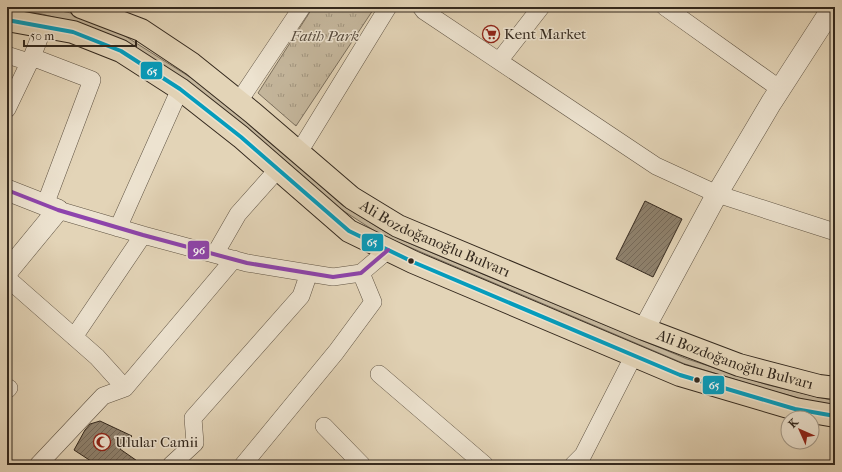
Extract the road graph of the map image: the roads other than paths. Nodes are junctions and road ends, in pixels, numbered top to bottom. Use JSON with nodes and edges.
{"nodes":[{"id":1,"x":81,"y":7,"type":"edge"},
{"id":2,"x":302,"y":7,"type":"edge"},
{"id":3,"x":388,"y":7,"type":"edge"},
{"id":4,"x":421,"y":7,"type":"edge"},
{"id":5,"x":541,"y":7,"type":"edge"},
{"id":6,"x":665,"y":7,"type":"edge"},
{"id":7,"x":833,"y":7,"type":"edge"},
{"id":8,"x":683,"y":12,"type":"edge"},
{"id":9,"x":7,"y":20,"type":"edge"},
{"id":10,"x":44,"y":26,"type":"junction"},
{"id":11,"x":7,"y":55,"type":"edge"},
{"id":12,"x":31,"y":60,"type":"junction"},
{"id":13,"x":499,"y":61,"type":"junction"},
{"id":14,"x":180,"y":89,"type":"junction"},
{"id":15,"x":780,"y":89,"type":"junction"},
{"id":16,"x":239,"y":101,"type":"junction"},
{"id":17,"x":7,"y":109,"type":"edge"},
{"id":18,"x":299,"y":152,"type":"junction"},
{"id":19,"x":278,"y":169,"type":"junction"},
{"id":20,"x":7,"y":190,"type":"edge"},
{"id":21,"x":717,"y":194,"type":"junction"},
{"id":22,"x":52,"y":207,"type":"junction"},
{"id":23,"x":118,"y":228,"type":"junction"},
{"id":24,"x":835,"y":232,"type":"edge"},
{"id":25,"x":143,"y":235,"type":"junction"},
{"id":26,"x":388,"y":250,"type":"junction"},
{"id":27,"x":215,"y":254,"type":"junction"},
{"id":28,"x":234,"y":259,"type":"junction"},
{"id":29,"x":7,"y":272,"type":"edge"},
{"id":30,"x":308,"y":273,"type":"junction"},
{"id":31,"x":361,"y":273,"type":"junction"},
{"id":32,"x":7,"y":278,"type":"edge"},
{"id":33,"x":644,"y":329,"type":"junction"},
{"id":34,"x":74,"y":337,"type":"junction"},
{"id":35,"x":634,"y":355,"type":"junction"},
{"id":36,"x":379,"y":374,"type":"dead end"},
{"id":37,"x":125,"y":388,"type":"junction"},
{"id":38,"x":835,"y":388,"type":"edge"},
{"id":39,"x":835,"y":416,"type":"edge"},
{"id":40,"x":324,"y":426,"type":"dead end"},
{"id":41,"x":38,"y":465,"type":"edge"},
{"id":42,"x":171,"y":465,"type":"edge"},
{"id":43,"x":243,"y":465,"type":"edge"},
{"id":44,"x":362,"y":465,"type":"edge"},
{"id":45,"x":485,"y":465,"type":"edge"},
{"id":46,"x":573,"y":465,"type":"edge"}],
"edges":[{"from":1,"to":16,"type":"main road","name":"Ali Bozdoğanoğlu Bulvarı"},
{"from":2,"to":16,"type":"street"},
{"from":3,"to":18,"type":"street"},
{"from":4,"to":13,"type":"street"},
{"from":5,"to":13,"type":"street"},
{"from":6,"to":8,"type":"street"},
{"from":7,"to":15,"type":"street"},
{"from":8,"to":15,"type":"street"},
{"from":9,"to":10,"type":"main road","name":"Ali Bozdoğanoğlu Bulvarı"},
{"from":10,"to":12,"type":"street"},
{"from":10,"to":14,"type":"main road","name":"Ali Bozdoğanoğlu Bulvarı"},
{"from":11,"to":12,"type":"street"},
{"from":12,"to":17,"type":"street"},
{"from":12,"to":22,"type":"street"},
{"from":13,"to":21,"type":"street"},
{"from":14,"to":19,"type":"main road","name":"Ali Bozdoğanoğlu Bulvarı"},
{"from":14,"to":23,"type":"street"},
{"from":15,"to":21,"type":"street"},
{"from":16,"to":18,"type":"main road","name":"Ali Bozdoğanoğlu Bulvarı"},
{"from":18,"to":33,"type":"main road","name":"Ali Bozdoğanoğlu Bulvarı"},
{"from":19,"to":26,"type":"main road","name":"Ali Bozdoğanoğlu Bulvarı"},
{"from":19,"to":27,"type":"street"},
{"from":20,"to":22,"type":"street"},
{"from":21,"to":24,"type":"street"},
{"from":21,"to":33,"type":"street"},
{"from":22,"to":23,"type":"street"},
{"from":22,"to":29,"type":"street"},
{"from":23,"to":25,"type":"street"},
{"from":25,"to":27,"type":"street"},
{"from":25,"to":34,"type":"street"},
{"from":26,"to":31,"type":"street"},
{"from":26,"to":35,"type":"main road","name":"Ali Bozdoğanoğlu Bulvarı"},
{"from":27,"to":28,"type":"street"},
{"from":28,"to":30,"type":"street"},
{"from":28,"to":37,"type":"street"},
{"from":30,"to":31,"type":"street"},
{"from":30,"to":42,"type":"street"},
{"from":31,"to":43,"type":"street"},
{"from":32,"to":34,"type":"street"},
{"from":33,"to":38,"type":"main road","name":"Ali Bozdoğanoğlu Bulvarı"},
{"from":34,"to":37,"type":"street"},
{"from":35,"to":39,"type":"main road","name":"Ali Bozdoğanoğlu Bulvarı"},
{"from":35,"to":46,"type":"street"},
{"from":36,"to":45,"type":"street"},
{"from":37,"to":41,"type":"street"},
{"from":40,"to":44,"type":"street"}]}
